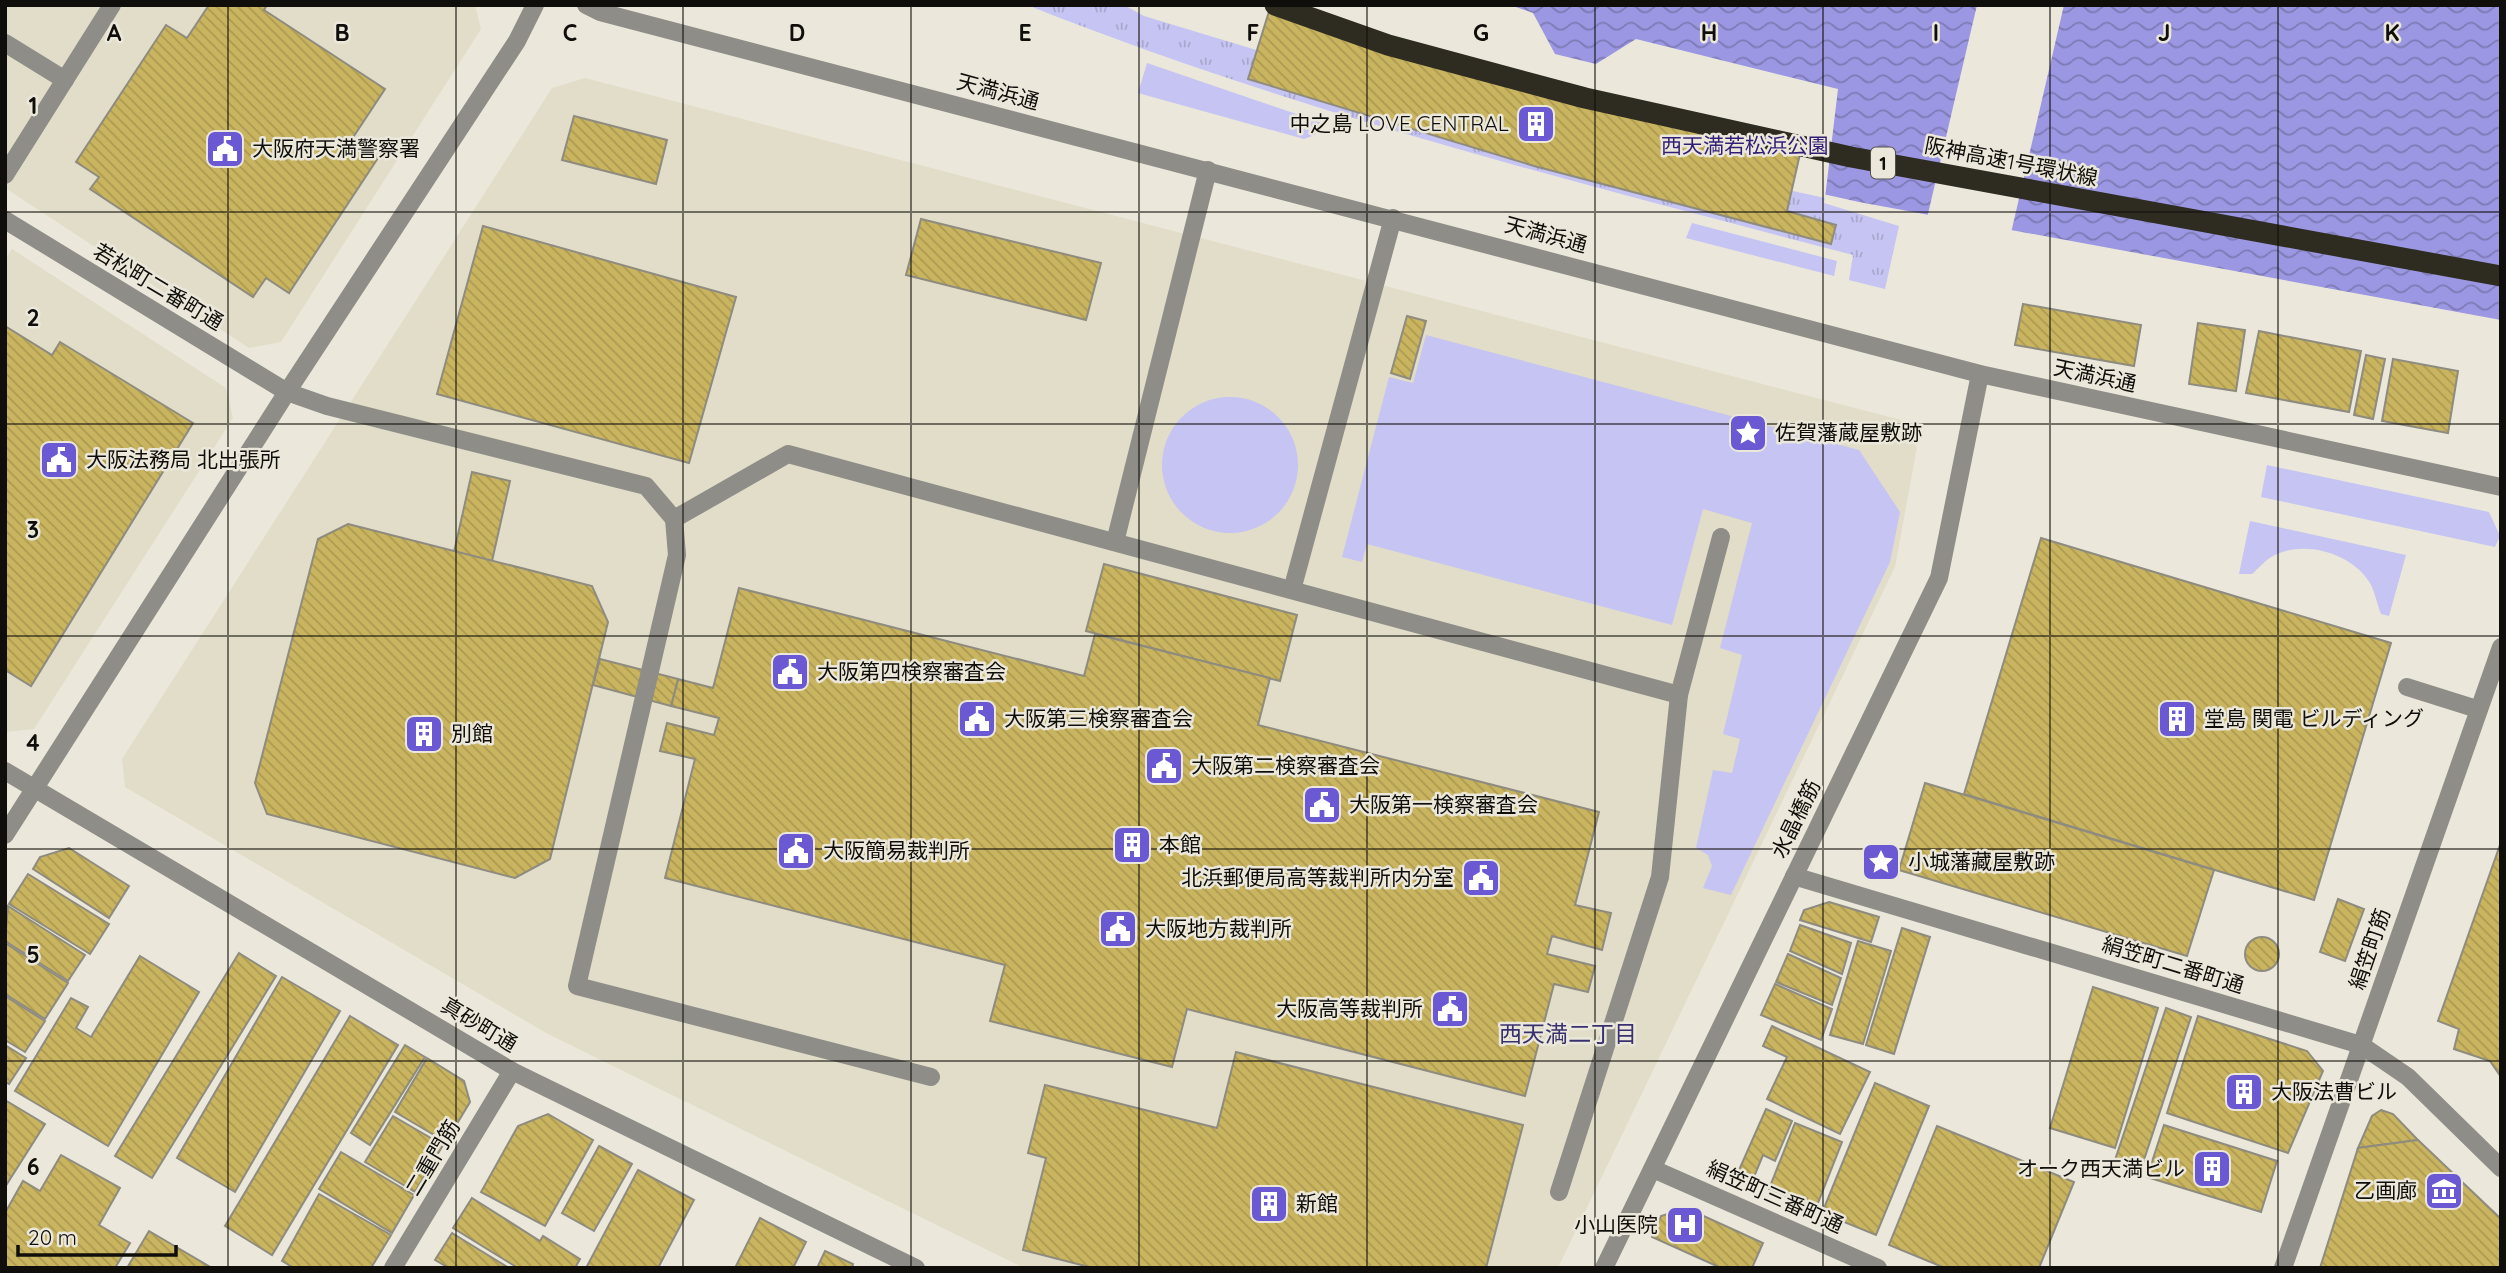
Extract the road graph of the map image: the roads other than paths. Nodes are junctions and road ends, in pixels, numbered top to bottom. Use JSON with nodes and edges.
{"nodes":[{"id":1,"x":112,"y":5,"type":"edge"},
{"id":2,"x":535,"y":5,"type":"edge"},
{"id":3,"x":586,"y":5,"type":"edge"},
{"id":4,"x":1275,"y":5,"type":"edge"},
{"id":5,"x":5,"y":43,"type":"edge"},
{"id":6,"x":65,"y":80,"type":"junction"},
{"id":7,"x":1208,"y":170,"type":"junction"},
{"id":8,"x":5,"y":175,"type":"edge"},
{"id":9,"x":1393,"y":218,"type":"junction"},
{"id":10,"x":5,"y":220,"type":"edge"},
{"id":11,"x":2501,"y":276,"type":"edge"},
{"id":12,"x":1980,"y":374,"type":"junction"},
{"id":13,"x":287,"y":392,"type":"junction"},
{"id":14,"x":2501,"y":487,"type":"edge"},
{"id":15,"x":674,"y":519,"type":"junction"},
{"id":16,"x":1721,"y":537,"type":"dead end"},
{"id":17,"x":1115,"y":542,"type":"junction"},
{"id":18,"x":1292,"y":590,"type":"junction"},
{"id":19,"x":2501,"y":647,"type":"edge"},
{"id":20,"x":2407,"y":687,"type":"dead end"},
{"id":21,"x":1679,"y":695,"type":"junction"},
{"id":22,"x":2477,"y":709,"type":"junction"},
{"id":23,"x":5,"y":771,"type":"edge"},
{"id":24,"x":36,"y":790,"type":"junction"},
{"id":25,"x":5,"y":835,"type":"edge"},
{"id":26,"x":1794,"y":876,"type":"junction"},
{"id":27,"x":2361,"y":1045,"type":"junction"},
{"id":28,"x":512,"y":1071,"type":"junction"},
{"id":29,"x":932,"y":1077,"type":"dead end"},
{"id":30,"x":2501,"y":1168,"type":"edge"},
{"id":31,"x":1653,"y":1169,"type":"junction"},
{"id":32,"x":1559,"y":1192,"type":"dead end"},
{"id":33,"x":393,"y":1268,"type":"edge"},
{"id":34,"x":916,"y":1268,"type":"edge"},
{"id":35,"x":1604,"y":1268,"type":"edge"},
{"id":36,"x":1878,"y":1268,"type":"edge"},
{"id":37,"x":2283,"y":1268,"type":"edge"}],
"edges":[{"from":1,"to":6,"type":"street"},
{"from":2,"to":13,"type":"street"},
{"from":3,"to":7,"type":"street","name":"天満浜通"},
{"from":4,"to":11,"type":"highway","name":"阪神高速1号環状線","number":"1"},
{"from":5,"to":6,"type":"street"},
{"from":6,"to":8,"type":"street"},
{"from":7,"to":9,"type":"street","name":"天満浜通"},
{"from":7,"to":17,"type":"street"},
{"from":9,"to":12,"type":"street","name":"天満浜通"},
{"from":9,"to":18,"type":"street"},
{"from":10,"to":13,"type":"street","name":"若松町二番町通"},
{"from":12,"to":14,"type":"street","name":"天満浜通"},
{"from":12,"to":26,"type":"street","name":"水晶橋筋"},
{"from":13,"to":15,"type":"street","name":"若松町二番町通"},
{"from":13,"to":24,"type":"street"},
{"from":15,"to":17,"type":"street"},
{"from":15,"to":29,"type":"street"},
{"from":16,"to":21,"type":"street"},
{"from":17,"to":18,"type":"street"},
{"from":18,"to":21,"type":"street"},
{"from":19,"to":22,"type":"street","name":"絹笠町筋"},
{"from":20,"to":22,"type":"street"},
{"from":21,"to":32,"type":"street"},
{"from":22,"to":27,"type":"street","name":"絹笠町筋"},
{"from":23,"to":24,"type":"street","name":"真砂町通"},
{"from":24,"to":25,"type":"street"},
{"from":24,"to":28,"type":"street","name":"真砂町通"},
{"from":26,"to":27,"type":"street","name":"絹笠町二番町通"},
{"from":26,"to":31,"type":"street","name":"水晶橋筋"},
{"from":27,"to":30,"type":"street","name":"絹笠町二番町通"},
{"from":27,"to":37,"type":"street","name":"絹笠町筋"},
{"from":28,"to":33,"type":"street","name":"二重門筋"},
{"from":28,"to":34,"type":"street","name":"真砂町通"},
{"from":31,"to":35,"type":"street","name":"水晶橋筋"},
{"from":31,"to":36,"type":"street","name":"絹笠町三番町通"}]}
